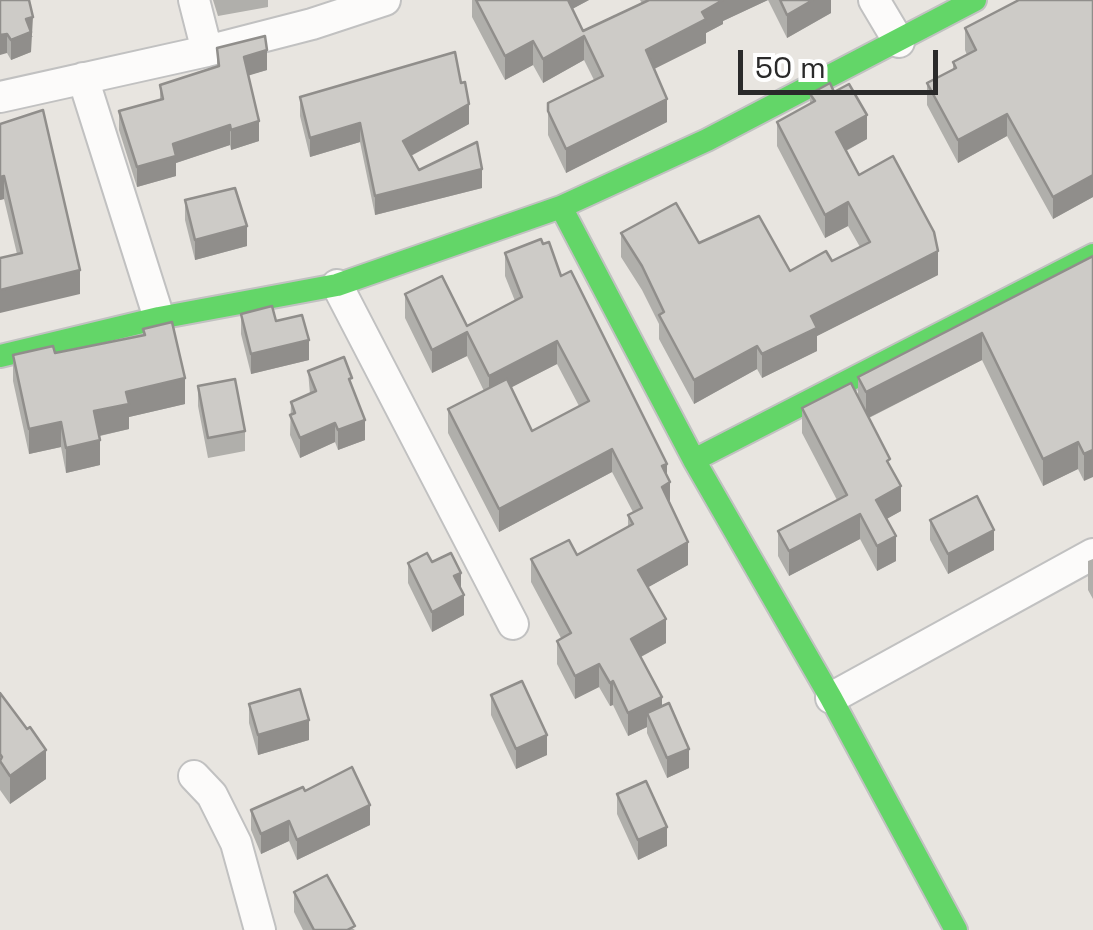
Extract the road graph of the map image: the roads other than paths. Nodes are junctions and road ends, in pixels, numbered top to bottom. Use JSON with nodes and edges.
{"nodes":[{"id":1,"x":194,"y":0,"type":"edge"},
{"id":2,"x":385,"y":0,"type":"edge"},
{"id":3,"x":874,"y":0,"type":"edge"},
{"id":4,"x":976,"y":0,"type":"edge"},
{"id":5,"x":899,"y":42,"type":"junction"},
{"id":6,"x":207,"y":51,"type":"junction"},
{"id":7,"x":83,"y":78,"type":"junction"},
{"id":8,"x":0,"y":97,"type":"edge"},
{"id":9,"x":562,"y":208,"type":"junction"},
{"id":10,"x":1093,"y":255,"type":"edge"},
{"id":11,"x":336,"y":284,"type":"junction"},
{"id":12,"x":159,"y":318,"type":"junction"},
{"id":13,"x":0,"y":356,"type":"edge"},
{"id":14,"x":694,"y":460,"type":"junction"},
{"id":15,"x":1093,"y":554,"type":"edge"},
{"id":16,"x":513,"y":624,"type":"dead end"},
{"id":17,"x":831,"y":698,"type":"junction"},
{"id":18,"x":194,"y":776,"type":"dead end"},
{"id":19,"x":260,"y":930,"type":"edge"},
{"id":20,"x":956,"y":930,"type":"edge"}],
"edges":[{"from":1,"to":6,"type":"street"},
{"from":2,"to":6,"type":"street"},
{"from":3,"to":5,"type":"street"},
{"from":4,"to":5,"type":"street"},
{"from":5,"to":9,"type":"street"},
{"from":6,"to":7,"type":"street"},
{"from":7,"to":8,"type":"street"},
{"from":7,"to":12,"type":"street"},
{"from":9,"to":11,"type":"street"},
{"from":9,"to":14,"type":"street"},
{"from":10,"to":14,"type":"street"},
{"from":11,"to":12,"type":"street"},
{"from":11,"to":16,"type":"street"},
{"from":12,"to":13,"type":"street"},
{"from":14,"to":17,"type":"street"},
{"from":15,"to":17,"type":"street"},
{"from":17,"to":20,"type":"street"},
{"from":18,"to":19,"type":"street"}]}
